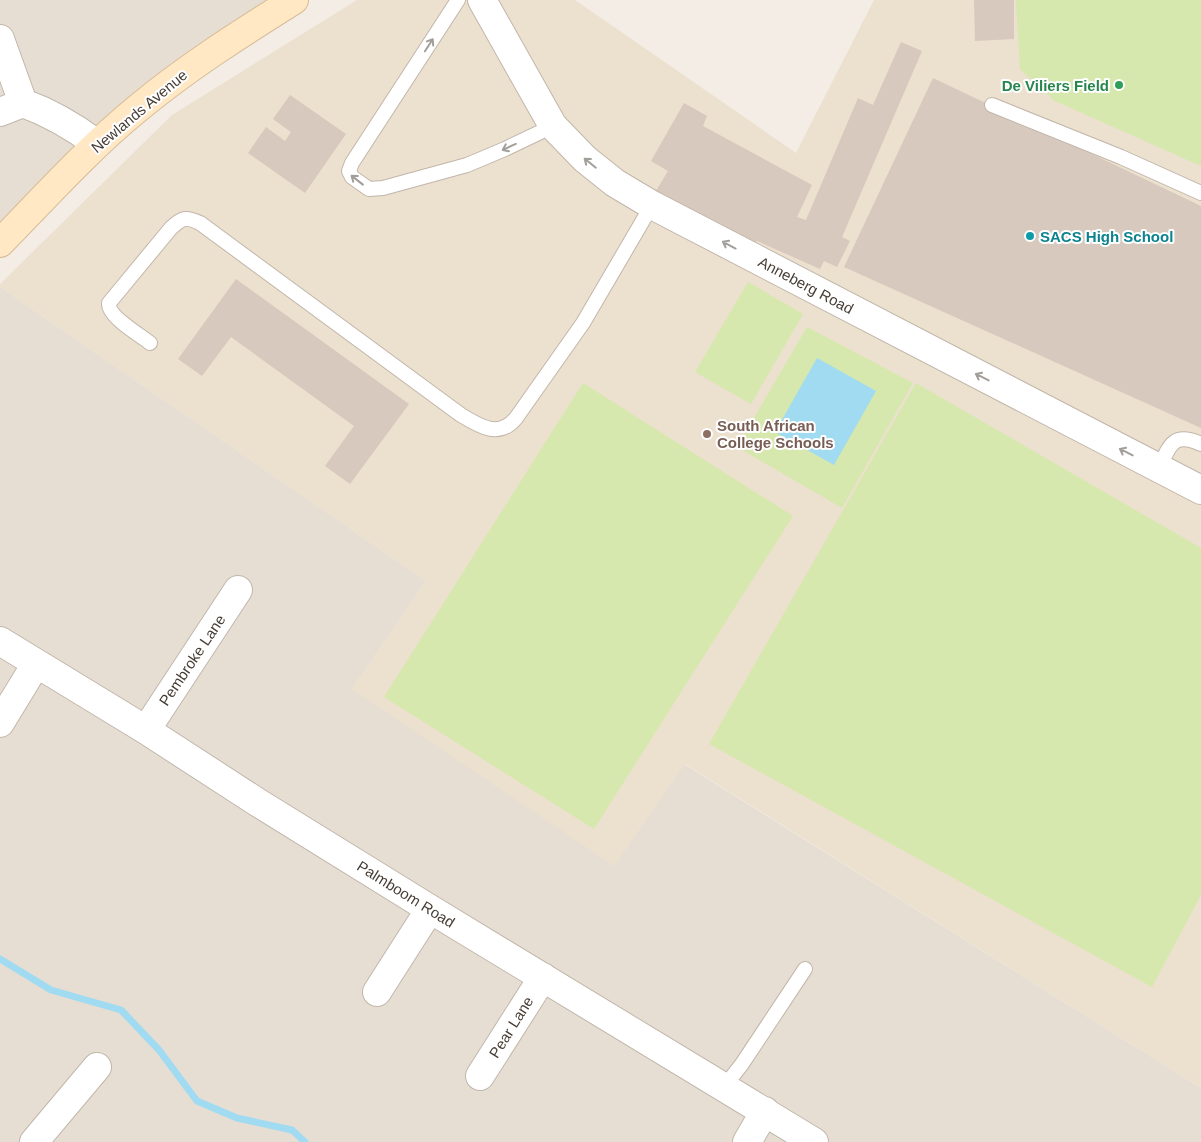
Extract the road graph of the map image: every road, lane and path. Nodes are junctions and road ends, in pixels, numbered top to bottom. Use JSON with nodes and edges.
{"nodes":[{"id":1,"x":294,"y":0,"type":"edge"},
{"id":2,"x":458,"y":0,"type":"edge"},
{"id":3,"x":482,"y":0,"type":"edge"},
{"id":4,"x":0,"y":39,"type":"edge"},
{"id":5,"x":992,"y":106,"type":"dead end"},
{"id":6,"x":11,"y":108,"type":"edge"},
{"id":7,"x":553,"y":126,"type":"junction"},
{"id":8,"x":97,"y":144,"type":"junction"},
{"id":9,"x":1201,"y":193,"type":"edge"},
{"id":10,"x":652,"y":204,"type":"junction"},
{"id":11,"x":0,"y":242,"type":"edge"},
{"id":12,"x":150,"y":343,"type":"dead end"},
{"id":13,"x":1201,"y":444,"type":"edge"},
{"id":14,"x":1159,"y":469,"type":"junction"},
{"id":15,"x":1201,"y":490,"type":"edge"},
{"id":16,"x":238,"y":590,"type":"dead end"},
{"id":17,"x":0,"y":641,"type":"edge"},
{"id":18,"x":36,"y":664,"type":"junction"},
{"id":19,"x":0,"y":722,"type":"edge"},
{"id":20,"x":146,"y":730,"type":"junction"},
{"id":21,"x":430,"y":909,"type":"junction"},
{"id":22,"x":805,"y":969,"type":"dead end"},
{"id":23,"x":542,"y":977,"type":"junction"},
{"id":24,"x":377,"y":992,"type":"dead end"},
{"id":25,"x":97,"y":1067,"type":"dead end"},
{"id":26,"x":480,"y":1076,"type":"dead end"},
{"id":27,"x":724,"y":1087,"type":"junction"},
{"id":28,"x":765,"y":1111,"type":"junction"},
{"id":29,"x":34,"y":1142,"type":"edge"},
{"id":30,"x":748,"y":1142,"type":"edge"},
{"id":31,"x":814,"y":1142,"type":"edge"}],
"edges":[{"from":1,"to":8,"type":"main road","name":"Newlands Avenue"},
{"from":7,"to":2,"type":"lane","one_way":true},
{"from":3,"to":7,"type":"street","name":"Anneberg Road"},
{"from":4,"to":6,"type":"street"},
{"from":5,"to":9,"type":"lane"},
{"from":6,"to":8,"type":"street"},
{"from":10,"to":7,"type":"street","name":"Anneberg Road","one_way":true},
{"from":8,"to":11,"type":"main road","name":"Newlands Avenue"},
{"from":10,"to":12,"type":"lane"},
{"from":14,"to":10,"type":"street","name":"Anneberg Road","one_way":true},
{"from":13,"to":14,"type":"lane"},
{"from":14,"to":15,"type":"street","name":"Anneberg Road"},
{"from":16,"to":20,"type":"street","name":"Pembroke Lane"},
{"from":17,"to":18,"type":"street","name":"Palmboom Road"},
{"from":18,"to":19,"type":"street"},
{"from":18,"to":20,"type":"street","name":"Palmboom Road"},
{"from":20,"to":21,"type":"street","name":"Palmboom Road"},
{"from":21,"to":23,"type":"street","name":"Palmboom Road"},
{"from":21,"to":24,"type":"street"},
{"from":22,"to":27,"type":"lane"},
{"from":23,"to":26,"type":"street","name":"Pear Lane"},
{"from":23,"to":27,"type":"street","name":"Palmboom Road"},
{"from":25,"to":29,"type":"street"},
{"from":27,"to":28,"type":"street","name":"Palmboom Road"},
{"from":28,"to":30,"type":"street"},
{"from":28,"to":31,"type":"street","name":"Palmboom Road"}]}
